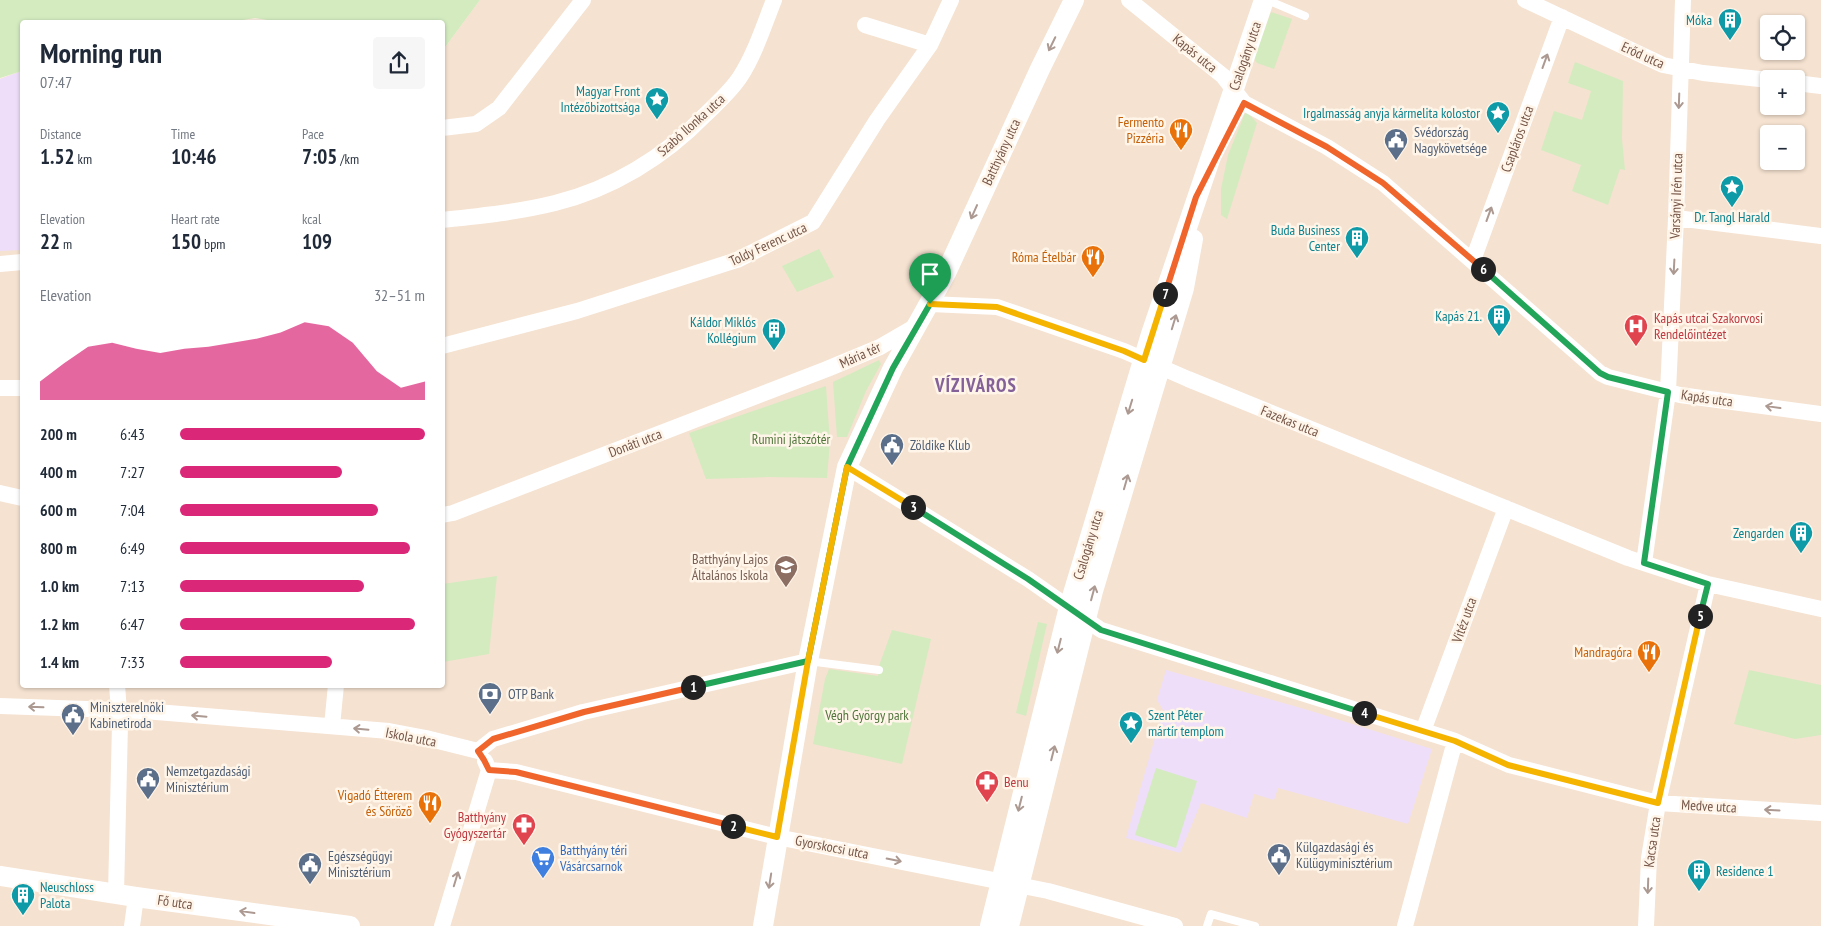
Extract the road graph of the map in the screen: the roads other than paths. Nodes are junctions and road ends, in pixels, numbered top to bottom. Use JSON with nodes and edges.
{"nodes":[{"id":1,"x":583,"y":0,"type":"edge"},
{"id":2,"x":774,"y":0,"type":"edge"},
{"id":3,"x":951,"y":0,"type":"edge"},
{"id":4,"x":1074,"y":0,"type":"edge"},
{"id":5,"x":1129,"y":0,"type":"edge"},
{"id":6,"x":1265,"y":0,"type":"edge"},
{"id":7,"x":1525,"y":0,"type":"edge"},
{"id":8,"x":1683,"y":0,"type":"edge"},
{"id":9,"x":1305,"y":16,"type":"dead end"},
{"id":10,"x":1562,"y":17,"type":"junction"},
{"id":11,"x":865,"y":25,"type":"dead end"},
{"id":12,"x":930,"y":44,"type":"junction"},
{"id":13,"x":1684,"y":69,"type":"junction"},
{"id":14,"x":1760,"y":79,"type":"edge"},
{"id":15,"x":1805,"y":85,"type":"edge"},
{"id":16,"x":1821,"y":86,"type":"edge"},
{"id":17,"x":1239,"y":96,"type":"junction"},
{"id":18,"x":445,"y":128,"type":"edge"},
{"id":19,"x":1676,"y":218,"type":"junction"},
{"id":20,"x":445,"y":220,"type":"edge"},
{"id":21,"x":1821,"y":236,"type":"edge"},
{"id":22,"x":1473,"y":260,"type":"junction"},
{"id":23,"x":20,"y":262,"type":"edge"},
{"id":24,"x":0,"y":264,"type":"edge"},
{"id":25,"x":930,"y":304,"type":"junction"},
{"id":26,"x":918,"y":325,"type":"junction"},
{"id":27,"x":445,"y":345,"type":"edge"},
{"id":28,"x":1152,"y":364,"type":"junction"},
{"id":29,"x":827,"y":369,"type":"joint"},
{"id":30,"x":0,"y":388,"type":"edge"},
{"id":31,"x":20,"y":388,"type":"edge"},
{"id":32,"x":1674,"y":394,"type":"junction"},
{"id":33,"x":1821,"y":414,"type":"edge"},
{"id":34,"x":847,"y":467,"type":"junction"},
{"id":35,"x":0,"y":493,"type":"edge"},
{"id":36,"x":20,"y":498,"type":"edge"},
{"id":37,"x":1506,"y":508,"type":"junction"},
{"id":38,"x":445,"y":514,"type":"edge"},
{"id":39,"x":1644,"y":563,"type":"junction"},
{"id":40,"x":1708,"y":584,"type":"junction"},
{"id":41,"x":1069,"y":607,"type":"junction"},
{"id":42,"x":1821,"y":610,"type":"edge"},
{"id":43,"x":1087,"y":620,"type":"junction"},
{"id":44,"x":808,"y":661,"type":"junction"},
{"id":45,"x":879,"y":670,"type":"dead end"},
{"id":46,"x":117,"y":688,"type":"edge"},
{"id":47,"x":336,"y":688,"type":"edge"},
{"id":48,"x":0,"y":706,"type":"edge"},
{"id":49,"x":118,"y":710,"type":"junction"},
{"id":50,"x":332,"y":726,"type":"junction"},
{"id":51,"x":1423,"y":731,"type":"junction"},
{"id":52,"x":1455,"y":741,"type":"junction"},
{"id":53,"x":478,"y":751,"type":"junction"},
{"id":54,"x":489,"y":770,"type":"junction"},
{"id":55,"x":1658,"y":803,"type":"junction"},
{"id":56,"x":1821,"y":812,"type":"edge"},
{"id":57,"x":777,"y":837,"type":"junction"},
{"id":58,"x":0,"y":876,"type":"edge"},
{"id":59,"x":1010,"y":883,"type":"junction"},
{"id":60,"x":116,"y":894,"type":"junction"},
{"id":61,"x":136,"y":897,"type":"junction"},
{"id":62,"x":295,"y":922,"type":"edge"},
{"id":63,"x":132,"y":926,"type":"edge"},
{"id":64,"x":350,"y":926,"type":"edge"},
{"id":65,"x":442,"y":926,"type":"edge"},
{"id":66,"x":763,"y":926,"type":"edge"},
{"id":67,"x":990,"y":926,"type":"edge"},
{"id":68,"x":1009,"y":926,"type":"edge"},
{"id":69,"x":1175,"y":926,"type":"edge"},
{"id":70,"x":1207,"y":926,"type":"edge"},
{"id":71,"x":1255,"y":926,"type":"edge"},
{"id":72,"x":1405,"y":926,"type":"edge"},
{"id":73,"x":1646,"y":926,"type":"edge"}],
"edges":[{"from":1,"to":18,"type":"street"},
{"from":2,"to":20,"type":"street","name":"Szabó Ilonka utca"},
{"from":3,"to":12,"type":"street","name":"Toldy Ferenc utca"},
{"from":4,"to":25,"type":"street","name":"Batthyány utca","one_way":true},
{"from":5,"to":17,"type":"street","name":"Kapás utca"},
{"from":6,"to":9,"type":"lane"},
{"from":6,"to":17,"type":"street","name":"Csalogány utca"},
{"from":7,"to":10,"type":"street","name":"Erőd utca"},
{"from":8,"to":13,"type":"street","name":"Varsányi Irén utca"},
{"from":10,"to":13,"type":"street","name":"Erőd utca"},
{"from":22,"to":10,"type":"street","name":"Csapláros utca","one_way":true},
{"from":11,"to":12,"type":"street"},
{"from":12,"to":27,"type":"street","name":"Toldy Ferenc utca"},
{"from":13,"to":14,"type":"street","name":"Erőd utca"},
{"from":13,"to":19,"type":"street","name":"Varsányi Irén utca","one_way":true},
{"from":15,"to":16,"type":"street"},
{"from":17,"to":22,"type":"street","name":"Kapás utca"},
{"from":17,"to":28,"type":"street","name":"Csalogány utca"},
{"from":19,"to":21,"type":"street"},
{"from":19,"to":32,"type":"street","name":"Varsányi Irén utca","one_way":true},
{"from":22,"to":32,"type":"street","name":"Kapás utca"},
{"from":23,"to":24,"type":"street"},
{"from":25,"to":26,"type":"street","name":"Mária tér"},
{"from":25,"to":28,"type":"street","name":"Fazekas utca"},
{"from":26,"to":29,"type":"street","name":"Mária tér"},
{"from":26,"to":34,"type":"street","name":"Mária tér"},
{"from":28,"to":37,"type":"street","name":"Fazekas utca"},
{"from":28,"to":41,"type":"street","name":"Csalogány utca","one_way":true},
{"from":43,"to":28,"type":"street","name":"Csalogány utca","one_way":true},
{"from":29,"to":38,"type":"street","name":"Donáti utca"},
{"from":30,"to":31,"type":"street"},
{"from":33,"to":32,"type":"street","name":"Kapás utca","one_way":true},
{"from":32,"to":39,"type":"street"},
{"from":34,"to":41,"type":"street","name":"Medve utca"},
{"from":34,"to":44,"type":"street"},
{"from":35,"to":36,"type":"street"},
{"from":37,"to":39,"type":"street","name":"Fazekas utca"},
{"from":37,"to":51,"type":"street","name":"Vitéz utca"},
{"from":39,"to":40,"type":"street","name":"Fazekas utca"},
{"from":40,"to":42,"type":"street","name":"Fazekas utca"},
{"from":40,"to":55,"type":"street","name":"Kacsa utca"},
{"from":41,"to":43,"type":"street","name":"Medve utca"},
{"from":41,"to":59,"type":"street","name":"Csalogány utca","one_way":true},
{"from":43,"to":51,"type":"street","name":"Medve utca"},
{"from":59,"to":43,"type":"street","name":"Csalogány utca","one_way":true},
{"from":44,"to":45,"type":"lane"},
{"from":44,"to":53,"type":"street"},
{"from":44,"to":57,"type":"street"},
{"from":46,"to":49,"type":"street"},
{"from":47,"to":50,"type":"street"},
{"from":49,"to":48,"type":"street","name":"Iskola utca","one_way":true},
{"from":50,"to":49,"type":"street","name":"Iskola utca","one_way":true},
{"from":49,"to":60,"type":"street"},
{"from":53,"to":50,"type":"street","name":"Iskola utca","one_way":true},
{"from":51,"to":52,"type":"street","name":"Medve utca"},
{"from":52,"to":55,"type":"street","name":"Medve utca"},
{"from":52,"to":72,"type":"street"},
{"from":53,"to":54,"type":"street"},
{"from":54,"to":57,"type":"street","name":"Gyorskocsi utca"},
{"from":65,"to":54,"type":"street","one_way":true},
{"from":56,"to":55,"type":"street","name":"Medve utca","one_way":true},
{"from":55,"to":73,"type":"street","name":"Kacsa utca","one_way":true},
{"from":57,"to":59,"type":"street","name":"Gyorskocsi utca","one_way":true},
{"from":57,"to":66,"type":"street","one_way":true},
{"from":58,"to":60,"type":"street","name":"Fő utca"},
{"from":59,"to":67,"type":"street","name":"Csalogány utca"},
{"from":59,"to":68,"type":"street","name":"Csalogány utca"},
{"from":59,"to":69,"type":"street","name":"Gyorskocsi utca"},
{"from":60,"to":61,"type":"street","name":"Fő utca"},
{"from":62,"to":61,"type":"street","name":"Fő utca","one_way":true},
{"from":61,"to":63,"type":"street"},
{"from":62,"to":64,"type":"street","name":"Fő utca"},
{"from":70,"to":71,"type":"lane"}]}
